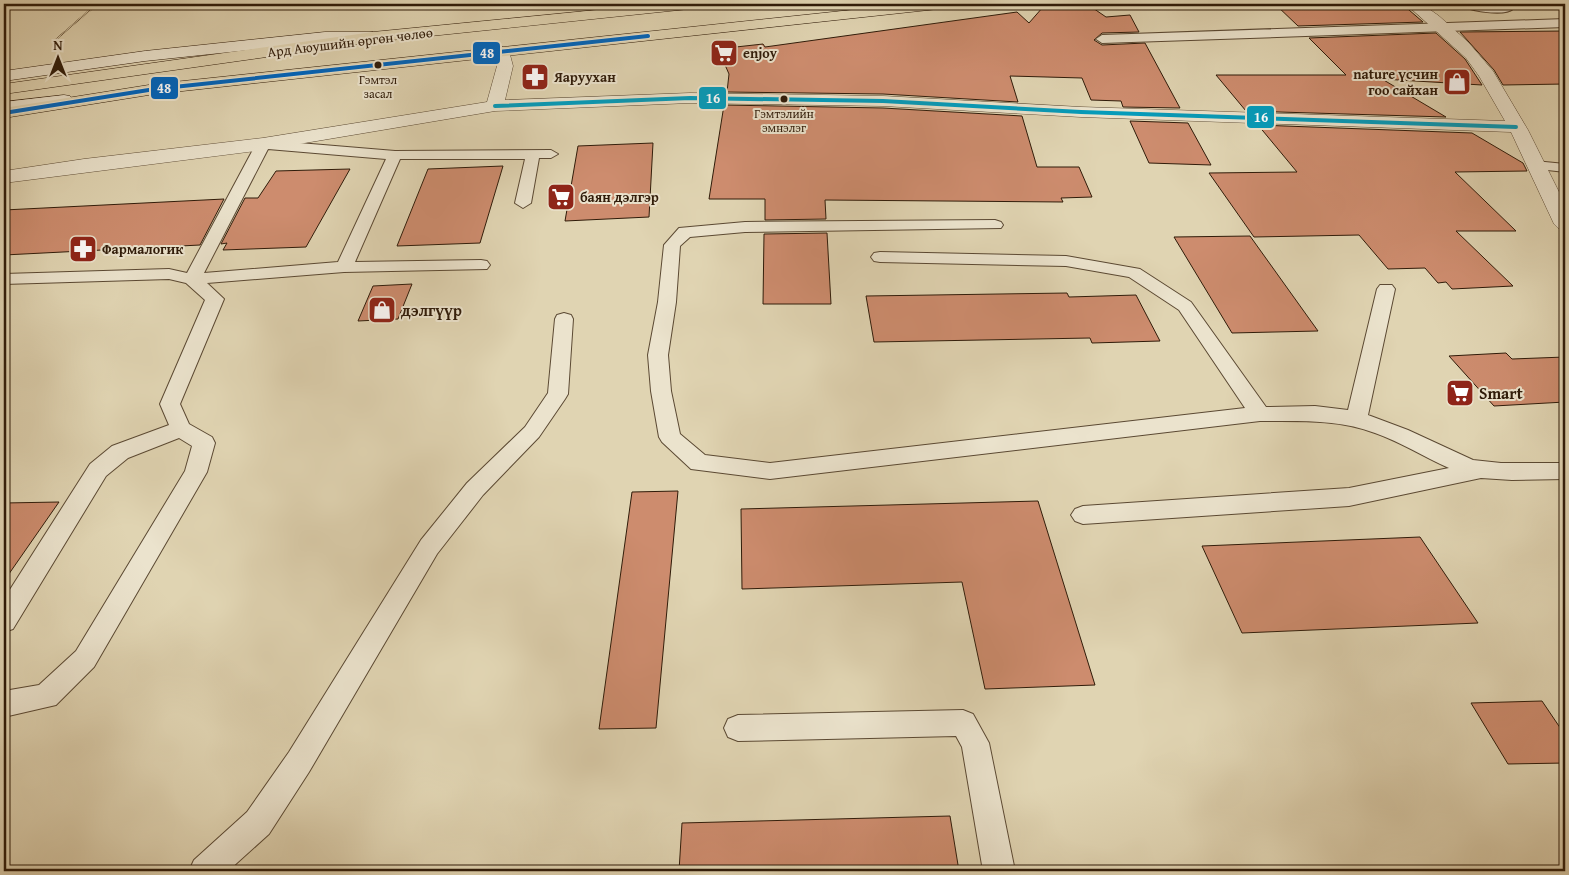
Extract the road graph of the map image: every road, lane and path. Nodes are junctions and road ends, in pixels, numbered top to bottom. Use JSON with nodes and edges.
{"nodes":[{"id":1,"x":97,"y":4,"type":"edge"},
{"id":2,"x":414,"y":4,"type":"edge"},
{"id":3,"x":460,"y":4,"type":"edge"},
{"id":4,"x":698,"y":4,"type":"edge"},
{"id":5,"x":947,"y":4,"type":"edge"},
{"id":6,"x":1413,"y":4,"type":"edge"},
{"id":7,"x":1467,"y":4,"type":"edge"},
{"id":8,"x":1507,"y":9,"type":"dead end"},
{"id":9,"x":1565,"y":23,"type":"edge"},
{"id":10,"x":1443,"y":26,"type":"junction"},
{"id":11,"x":373,"y":37,"type":"junction"},
{"id":12,"x":1102,"y":39,"type":"dead end"},
{"id":13,"x":51,"y":47,"type":"dead end"},
{"id":14,"x":501,"y":52,"type":"junction"},
{"id":15,"x":4,"y":76,"type":"edge"},
{"id":16,"x":4,"y":89,"type":"edge"},
{"id":17,"x":155,"y":89,"type":"junction"},
{"id":18,"x":496,"y":106,"type":"junction"},
{"id":19,"x":4,"y":107,"type":"edge"},
{"id":20,"x":4,"y":113,"type":"edge"},
{"id":21,"x":1516,"y":127,"type":"junction"},
{"id":22,"x":263,"y":144,"type":"junction"},
{"id":23,"x":533,"y":154,"type":"junction"},
{"id":24,"x":551,"y":154,"type":"dead end"},
{"id":25,"x":395,"y":155,"type":"junction"},
{"id":26,"x":1535,"y":165,"type":"junction"},
{"id":27,"x":1565,"y":168,"type":"edge"},
{"id":28,"x":4,"y":177,"type":"edge"},
{"id":29,"x":524,"y":203,"type":"dead end"},
{"id":30,"x":1565,"y":224,"type":"edge"},
{"id":31,"x":995,"y":225,"type":"dead end"},
{"id":32,"x":880,"y":257,"type":"dead end"},
{"id":33,"x":481,"y":265,"type":"dead end"},
{"id":34,"x":344,"y":267,"type":"junction"},
{"id":35,"x":4,"y":279,"type":"edge"},
{"id":36,"x":192,"y":279,"type":"junction"},
{"id":37,"x":1386,"y":289,"type":"dead end"},
{"id":38,"x":564,"y":319,"type":"dead end"},
{"id":39,"x":1260,"y":414,"type":"junction"},
{"id":40,"x":1357,"y":418,"type":"junction"},
{"id":41,"x":182,"y":428,"type":"junction"},
{"id":42,"x":1481,"y":470,"type":"junction"},
{"id":43,"x":1565,"y":471,"type":"edge"},
{"id":44,"x":1083,"y":515,"type":"dead end"},
{"id":45,"x":4,"y":621,"type":"edge"},
{"id":46,"x":4,"y":704,"type":"edge"},
{"id":47,"x":738,"y":728,"type":"dead end"},
{"id":48,"x":205,"y":871,"type":"edge"},
{"id":49,"x":999,"y":871,"type":"edge"}],
"edges":[{"from":1,"to":13,"type":"path"},
{"from":2,"to":3,"type":"street"},
{"from":4,"to":11,"type":"main road","name":"Ард Аюушийн өргөн чөлөө"},
{"from":5,"to":14,"type":"main road","name":"Ард Аюушийн өргөн чөлөө"},
{"from":6,"to":10,"type":"street"},
{"from":7,"to":8,"type":"lane"},
{"from":9,"to":10,"type":"lane"},
{"from":10,"to":12,"type":"lane"},
{"from":10,"to":21,"type":"street"},
{"from":11,"to":15,"type":"street"},
{"from":11,"to":16,"type":"main road","name":"Ард Аюушийн өргөн чөлөө"},
{"from":14,"to":17,"type":"main road","name":"Ард Аюушийн өргөн чөлөө"},
{"from":14,"to":18,"type":"street"},
{"from":17,"to":19,"type":"street"},
{"from":17,"to":20,"type":"main road","name":"Ард Аюушийн өргөн чөлөө"},
{"from":18,"to":21,"type":"street"},
{"from":18,"to":22,"type":"street"},
{"from":21,"to":26,"type":"street"},
{"from":22,"to":25,"type":"lane"},
{"from":22,"to":28,"type":"street"},
{"from":22,"to":36,"type":"lane"},
{"from":23,"to":24,"type":"lane"},
{"from":23,"to":25,"type":"lane"},
{"from":23,"to":29,"type":"lane"},
{"from":25,"to":34,"type":"lane"},
{"from":26,"to":27,"type":"lane"},
{"from":26,"to":30,"type":"street"},
{"from":31,"to":39,"type":"lane"},
{"from":32,"to":39,"type":"lane"},
{"from":33,"to":34,"type":"lane"},
{"from":34,"to":36,"type":"lane"},
{"from":35,"to":36,"type":"lane"},
{"from":36,"to":41,"type":"lane"},
{"from":37,"to":40,"type":"lane"},
{"from":38,"to":48,"type":"lane"},
{"from":39,"to":40,"type":"lane"},
{"from":40,"to":42,"type":"lane"},
{"from":41,"to":45,"type":"lane"},
{"from":41,"to":46,"type":"lane"},
{"from":42,"to":43,"type":"lane"},
{"from":42,"to":44,"type":"lane"},
{"from":47,"to":49,"type":"lane"}]}
